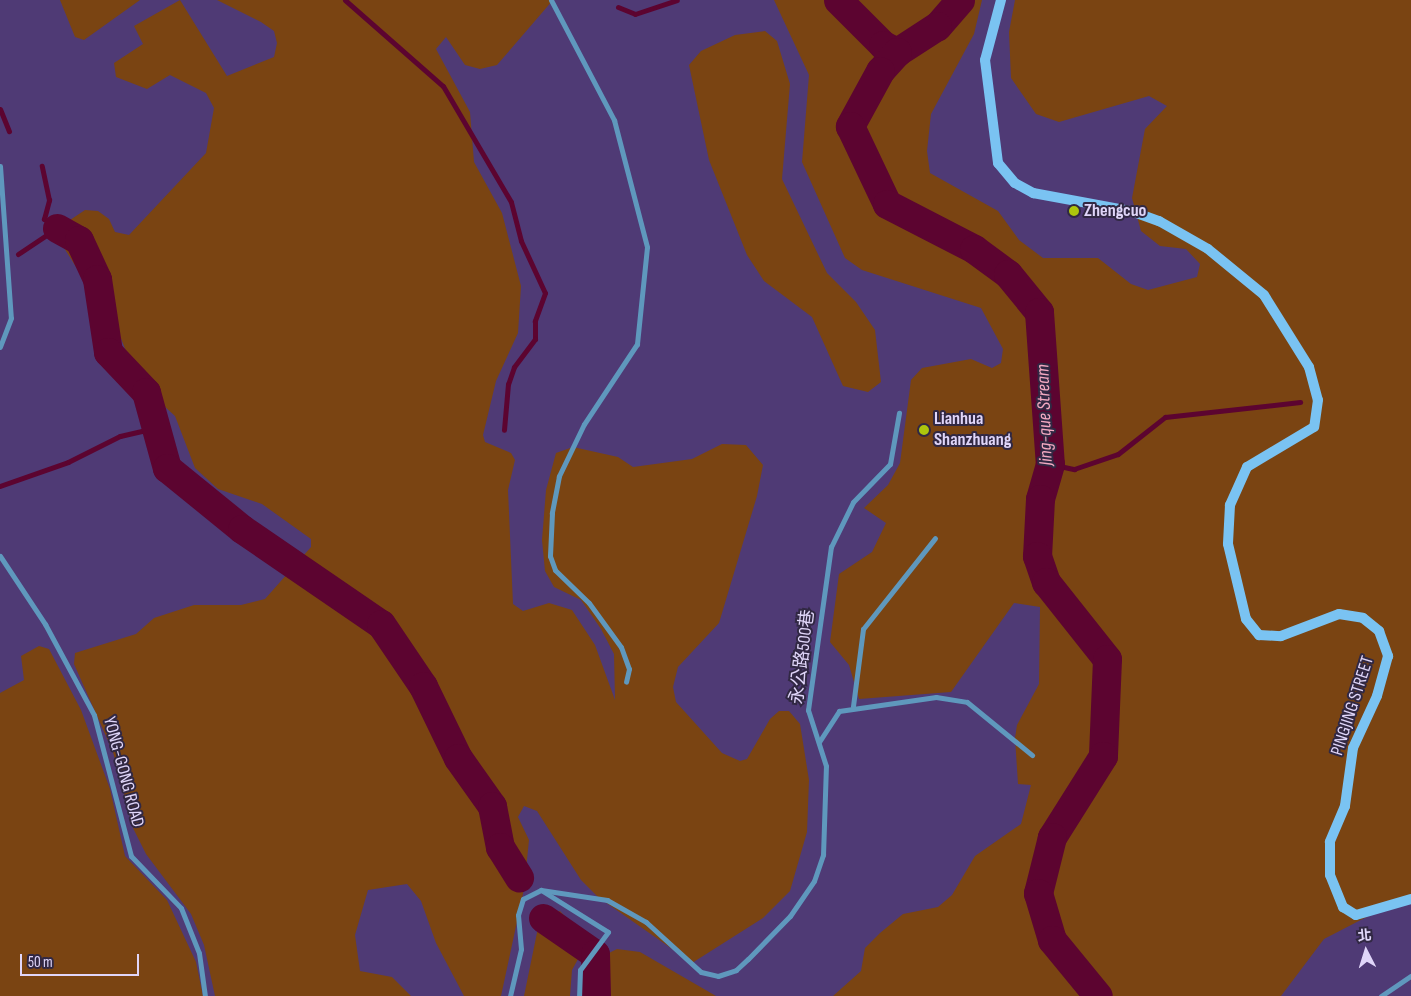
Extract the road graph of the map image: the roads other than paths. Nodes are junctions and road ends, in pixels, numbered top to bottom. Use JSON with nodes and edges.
{"nodes":[{"id":1,"x":550,"y":0,"type":"edge"},
{"id":2,"x":1001,"y":0,"type":"edge"},
{"id":3,"x":0,"y":166,"type":"edge"},
{"id":4,"x":0,"y":347,"type":"edge"},
{"id":5,"x":899,"y":413,"type":"dead end"},
{"id":6,"x":935,"y":538,"type":"dead end"},
{"id":7,"x":0,"y":556,"type":"edge"},
{"id":8,"x":626,"y":682,"type":"dead end"},
{"id":9,"x":853,"y":706,"type":"junction"},
{"id":10,"x":819,"y":743,"type":"junction"},
{"id":11,"x":1032,"y":755,"type":"dead end"},
{"id":12,"x":541,"y":890,"type":"junction"},
{"id":13,"x":1411,"y":899,"type":"edge"},
{"id":14,"x":1411,"y":976,"type":"edge"},
{"id":15,"x":205,"y":996,"type":"edge"},
{"id":16,"x":510,"y":996,"type":"edge"},
{"id":17,"x":579,"y":996,"type":"edge"},
{"id":18,"x":1381,"y":996,"type":"edge"}],
"edges":[{"from":1,"to":8,"type":"street"},
{"from":2,"to":13,"type":"street","name":"PINGJING STREET"},
{"from":3,"to":4,"type":"street"},
{"from":5,"to":10,"type":"street","name":"永公路500巷"},
{"from":6,"to":9,"type":"street"},
{"from":7,"to":15,"type":"street","name":"YONG-GONG ROAD"},
{"from":9,"to":10,"type":"street"},
{"from":9,"to":11,"type":"street"},
{"from":10,"to":12,"type":"street","name":"永公路500巷"},
{"from":12,"to":16,"type":"street"},
{"from":12,"to":17,"type":"street"},
{"from":14,"to":18,"type":"street"}]}
